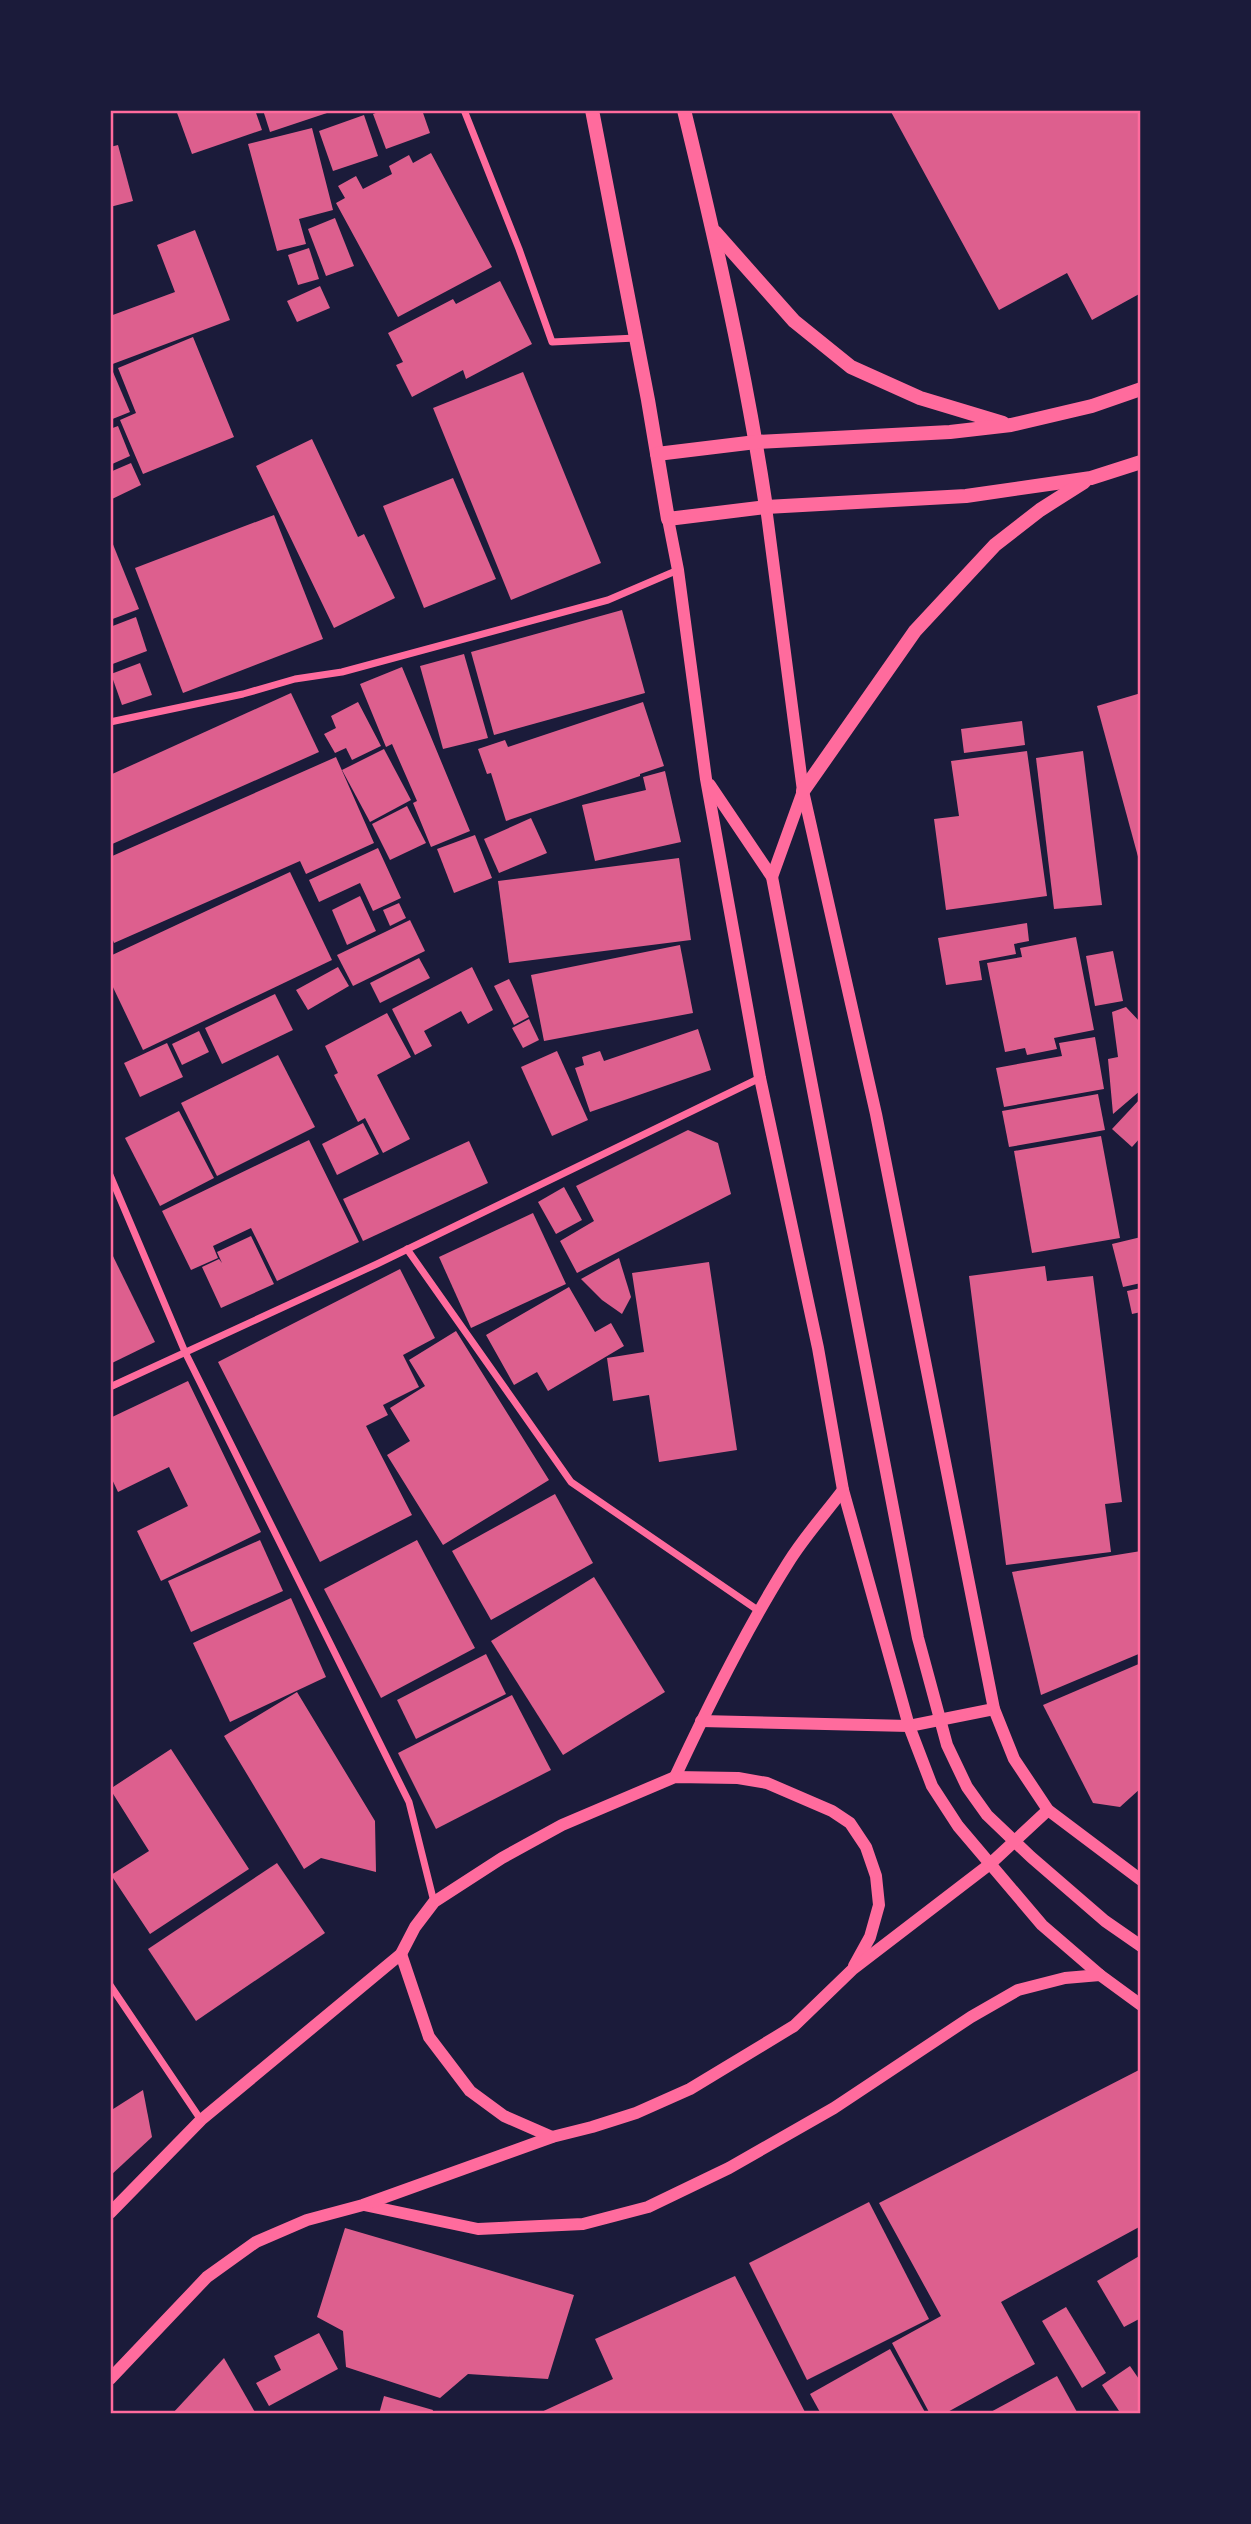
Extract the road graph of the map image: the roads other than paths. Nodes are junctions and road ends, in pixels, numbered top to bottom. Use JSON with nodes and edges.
{"nodes":[{"id":1,"x":464,"y":110,"type":"edge"},
{"id":2,"x":592,"y":110,"type":"edge"},
{"id":3,"x":684,"y":110,"type":"edge"},
{"id":4,"x":713,"y":230,"type":"junction"},
{"id":5,"x":636,"y":338,"type":"junction"},
{"id":6,"x":1141,"y":389,"type":"edge"},
{"id":7,"x":1011,"y":425,"type":"junction"},
{"id":8,"x":757,"y":442,"type":"junction"},
{"id":9,"x":657,"y":454,"type":"junction"},
{"id":10,"x":1141,"y":462,"type":"edge"},
{"id":11,"x":1091,"y":478,"type":"junction"},
{"id":12,"x":766,"y":507,"type":"junction"},
{"id":13,"x":668,"y":519,"type":"junction"},
{"id":14,"x":678,"y":570,"type":"junction"},
{"id":15,"x":110,"y":722,"type":"edge"},
{"id":16,"x":706,"y":779,"type":"junction"},
{"id":17,"x":803,"y":791,"type":"junction"},
{"id":18,"x":772,"y":877,"type":"junction"},
{"id":19,"x":760,"y":1079,"type":"junction"},
{"id":20,"x":110,"y":1175,"type":"edge"},
{"id":21,"x":407,"y":1250,"type":"junction"},
{"id":22,"x":185,"y":1352,"type":"junction"},
{"id":23,"x":110,"y":1387,"type":"edge"},
{"id":24,"x":843,"y":1490,"type":"junction"},
{"id":25,"x":760,"y":1611,"type":"junction"},
{"id":26,"x":994,"y":1709,"type":"junction"},
{"id":27,"x":701,"y":1721,"type":"junction"},
{"id":28,"x":909,"y":1726,"type":"junction"},
{"id":29,"x":675,"y":1777,"type":"junction"},
{"id":30,"x":1048,"y":1810,"type":"junction"},
{"id":31,"x":990,"y":1864,"type":"junction"},
{"id":32,"x":1141,"y":1880,"type":"edge"},
{"id":33,"x":434,"y":1902,"type":"junction"},
{"id":34,"x":1141,"y":1946,"type":"edge"},
{"id":35,"x":401,"y":1954,"type":"junction"},
{"id":36,"x":853,"y":1969,"type":"junction"},
{"id":37,"x":1100,"y":1975,"type":"junction"},
{"id":38,"x":110,"y":1984,"type":"edge"},
{"id":39,"x":1141,"y":2004,"type":"edge"},
{"id":40,"x":201,"y":2120,"type":"junction"},
{"id":41,"x":552,"y":2137,"type":"junction"},
{"id":42,"x":363,"y":2205,"type":"junction"},
{"id":43,"x":110,"y":2213,"type":"edge"},
{"id":44,"x":110,"y":2379,"type":"edge"}],
"edges":[{"from":1,"to":5,"type":"street"},
{"from":2,"to":5,"type":"main road"},
{"from":3,"to":4,"type":"main road"},
{"from":4,"to":7,"type":"main road"},
{"from":4,"to":8,"type":"main road"},
{"from":5,"to":9,"type":"main road"},
{"from":6,"to":7,"type":"main road"},
{"from":7,"to":8,"type":"main road"},
{"from":8,"to":9,"type":"main road"},
{"from":8,"to":12,"type":"main road"},
{"from":9,"to":13,"type":"main road"},
{"from":10,"to":11,"type":"main road"},
{"from":11,"to":12,"type":"main road"},
{"from":11,"to":17,"type":"main road"},
{"from":12,"to":13,"type":"main road"},
{"from":12,"to":17,"type":"street"},
{"from":13,"to":14,"type":"street"},
{"from":14,"to":15,"type":"street"},
{"from":14,"to":16,"type":"street"},
{"from":16,"to":18,"type":"street"},
{"from":16,"to":19,"type":"street"},
{"from":17,"to":18,"type":"street"},
{"from":17,"to":26,"type":"street"},
{"from":18,"to":34,"type":"street"},
{"from":19,"to":21,"type":"street"},
{"from":19,"to":24,"type":"street"},
{"from":20,"to":22,"type":"street"},
{"from":21,"to":22,"type":"street"},
{"from":21,"to":25,"type":"street"},
{"from":22,"to":23,"type":"street"},
{"from":22,"to":33,"type":"street"},
{"from":24,"to":25,"type":"street"},
{"from":24,"to":28,"type":"street"},
{"from":25,"to":27,"type":"street"},
{"from":26,"to":28,"type":"street"},
{"from":26,"to":30,"type":"street"},
{"from":27,"to":28,"type":"street"},
{"from":27,"to":29,"type":"street"},
{"from":28,"to":31,"type":"street"},
{"from":29,"to":33,"type":"street"},
{"from":29,"to":36,"type":"street"},
{"from":30,"to":31,"type":"street"},
{"from":30,"to":32,"type":"street"},
{"from":31,"to":36,"type":"street"},
{"from":31,"to":37,"type":"street"},
{"from":33,"to":35,"type":"street"},
{"from":35,"to":40,"type":"street"},
{"from":35,"to":41,"type":"street"},
{"from":36,"to":41,"type":"street"},
{"from":37,"to":39,"type":"street"},
{"from":37,"to":42,"type":"street"},
{"from":38,"to":40,"type":"street"},
{"from":40,"to":43,"type":"street"},
{"from":41,"to":42,"type":"street"},
{"from":42,"to":44,"type":"street"}]}
